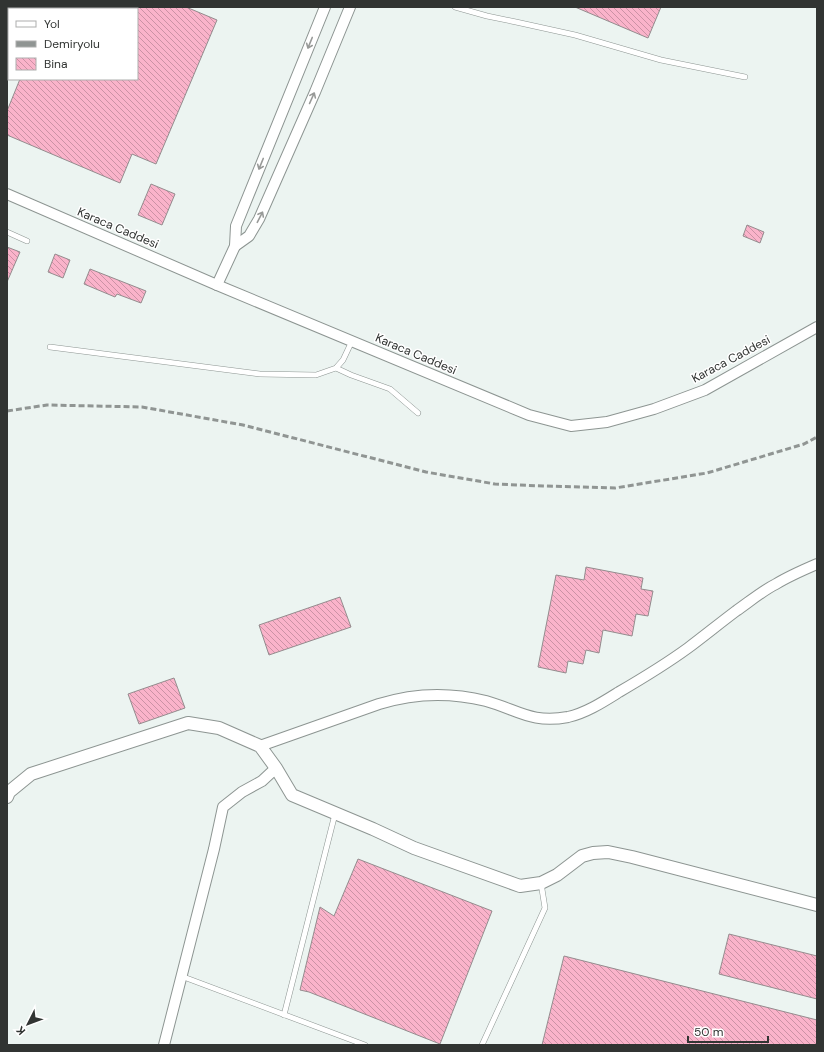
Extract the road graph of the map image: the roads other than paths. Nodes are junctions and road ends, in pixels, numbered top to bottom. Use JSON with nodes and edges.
{"nodes":[{"id":1,"x":325,"y":7,"type":"edge"},
{"id":2,"x":350,"y":7,"type":"edge"},
{"id":3,"x":455,"y":7,"type":"edge"},
{"id":4,"x":466,"y":9,"type":"edge"},
{"id":5,"x":745,"y":77,"type":"dead end"},
{"id":6,"x":7,"y":194,"type":"edge"},
{"id":7,"x":7,"y":232,"type":"edge"},
{"id":8,"x":27,"y":241,"type":"dead end"},
{"id":9,"x":235,"y":246,"type":"junction"},
{"id":10,"x":217,"y":285,"type":"junction"},
{"id":11,"x":817,"y":327,"type":"edge"},
{"id":12,"x":352,"y":341,"type":"junction"},
{"id":13,"x":50,"y":347,"type":"dead end"},
{"id":14,"x":336,"y":368,"type":"junction"},
{"id":15,"x":418,"y":413,"type":"dead end"},
{"id":16,"x":817,"y":564,"type":"edge"},
{"id":17,"x":260,"y":746,"type":"junction"},
{"id":18,"x":276,"y":768,"type":"junction"},
{"id":19,"x":7,"y":797,"type":"edge"},
{"id":20,"x":335,"y":813,"type":"junction"},
{"id":21,"x":541,"y":883,"type":"junction"},
{"id":22,"x":817,"y":905,"type":"edge"},
{"id":23,"x":181,"y":976,"type":"junction"},
{"id":24,"x":284,"y":1015,"type":"junction"},
{"id":25,"x":164,"y":1045,"type":"edge"},
{"id":26,"x":365,"y":1045,"type":"edge"},
{"id":27,"x":482,"y":1045,"type":"edge"}],
"edges":[{"from":1,"to":9,"type":"street","one_way":true},
{"from":9,"to":2,"type":"street","one_way":true},
{"from":3,"to":4,"type":"lane"},
{"from":4,"to":5,"type":"lane"},
{"from":6,"to":10,"type":"street","name":"Karaca Caddesi"},
{"from":7,"to":8,"type":"lane"},
{"from":9,"to":10,"type":"street"},
{"from":10,"to":12,"type":"street","name":"Karaca Caddesi"},
{"from":11,"to":12,"type":"street","name":"Karaca Caddesi"},
{"from":12,"to":14,"type":"lane"},
{"from":13,"to":14,"type":"lane"},
{"from":14,"to":15,"type":"lane"},
{"from":16,"to":17,"type":"street"},
{"from":17,"to":18,"type":"street"},
{"from":17,"to":19,"type":"street"},
{"from":18,"to":20,"type":"street"},
{"from":18,"to":23,"type":"street"},
{"from":20,"to":21,"type":"street"},
{"from":20,"to":24,"type":"lane"},
{"from":21,"to":22,"type":"street"},
{"from":21,"to":27,"type":"lane"},
{"from":23,"to":24,"type":"lane"},
{"from":23,"to":25,"type":"street"},
{"from":24,"to":26,"type":"lane"}]}
